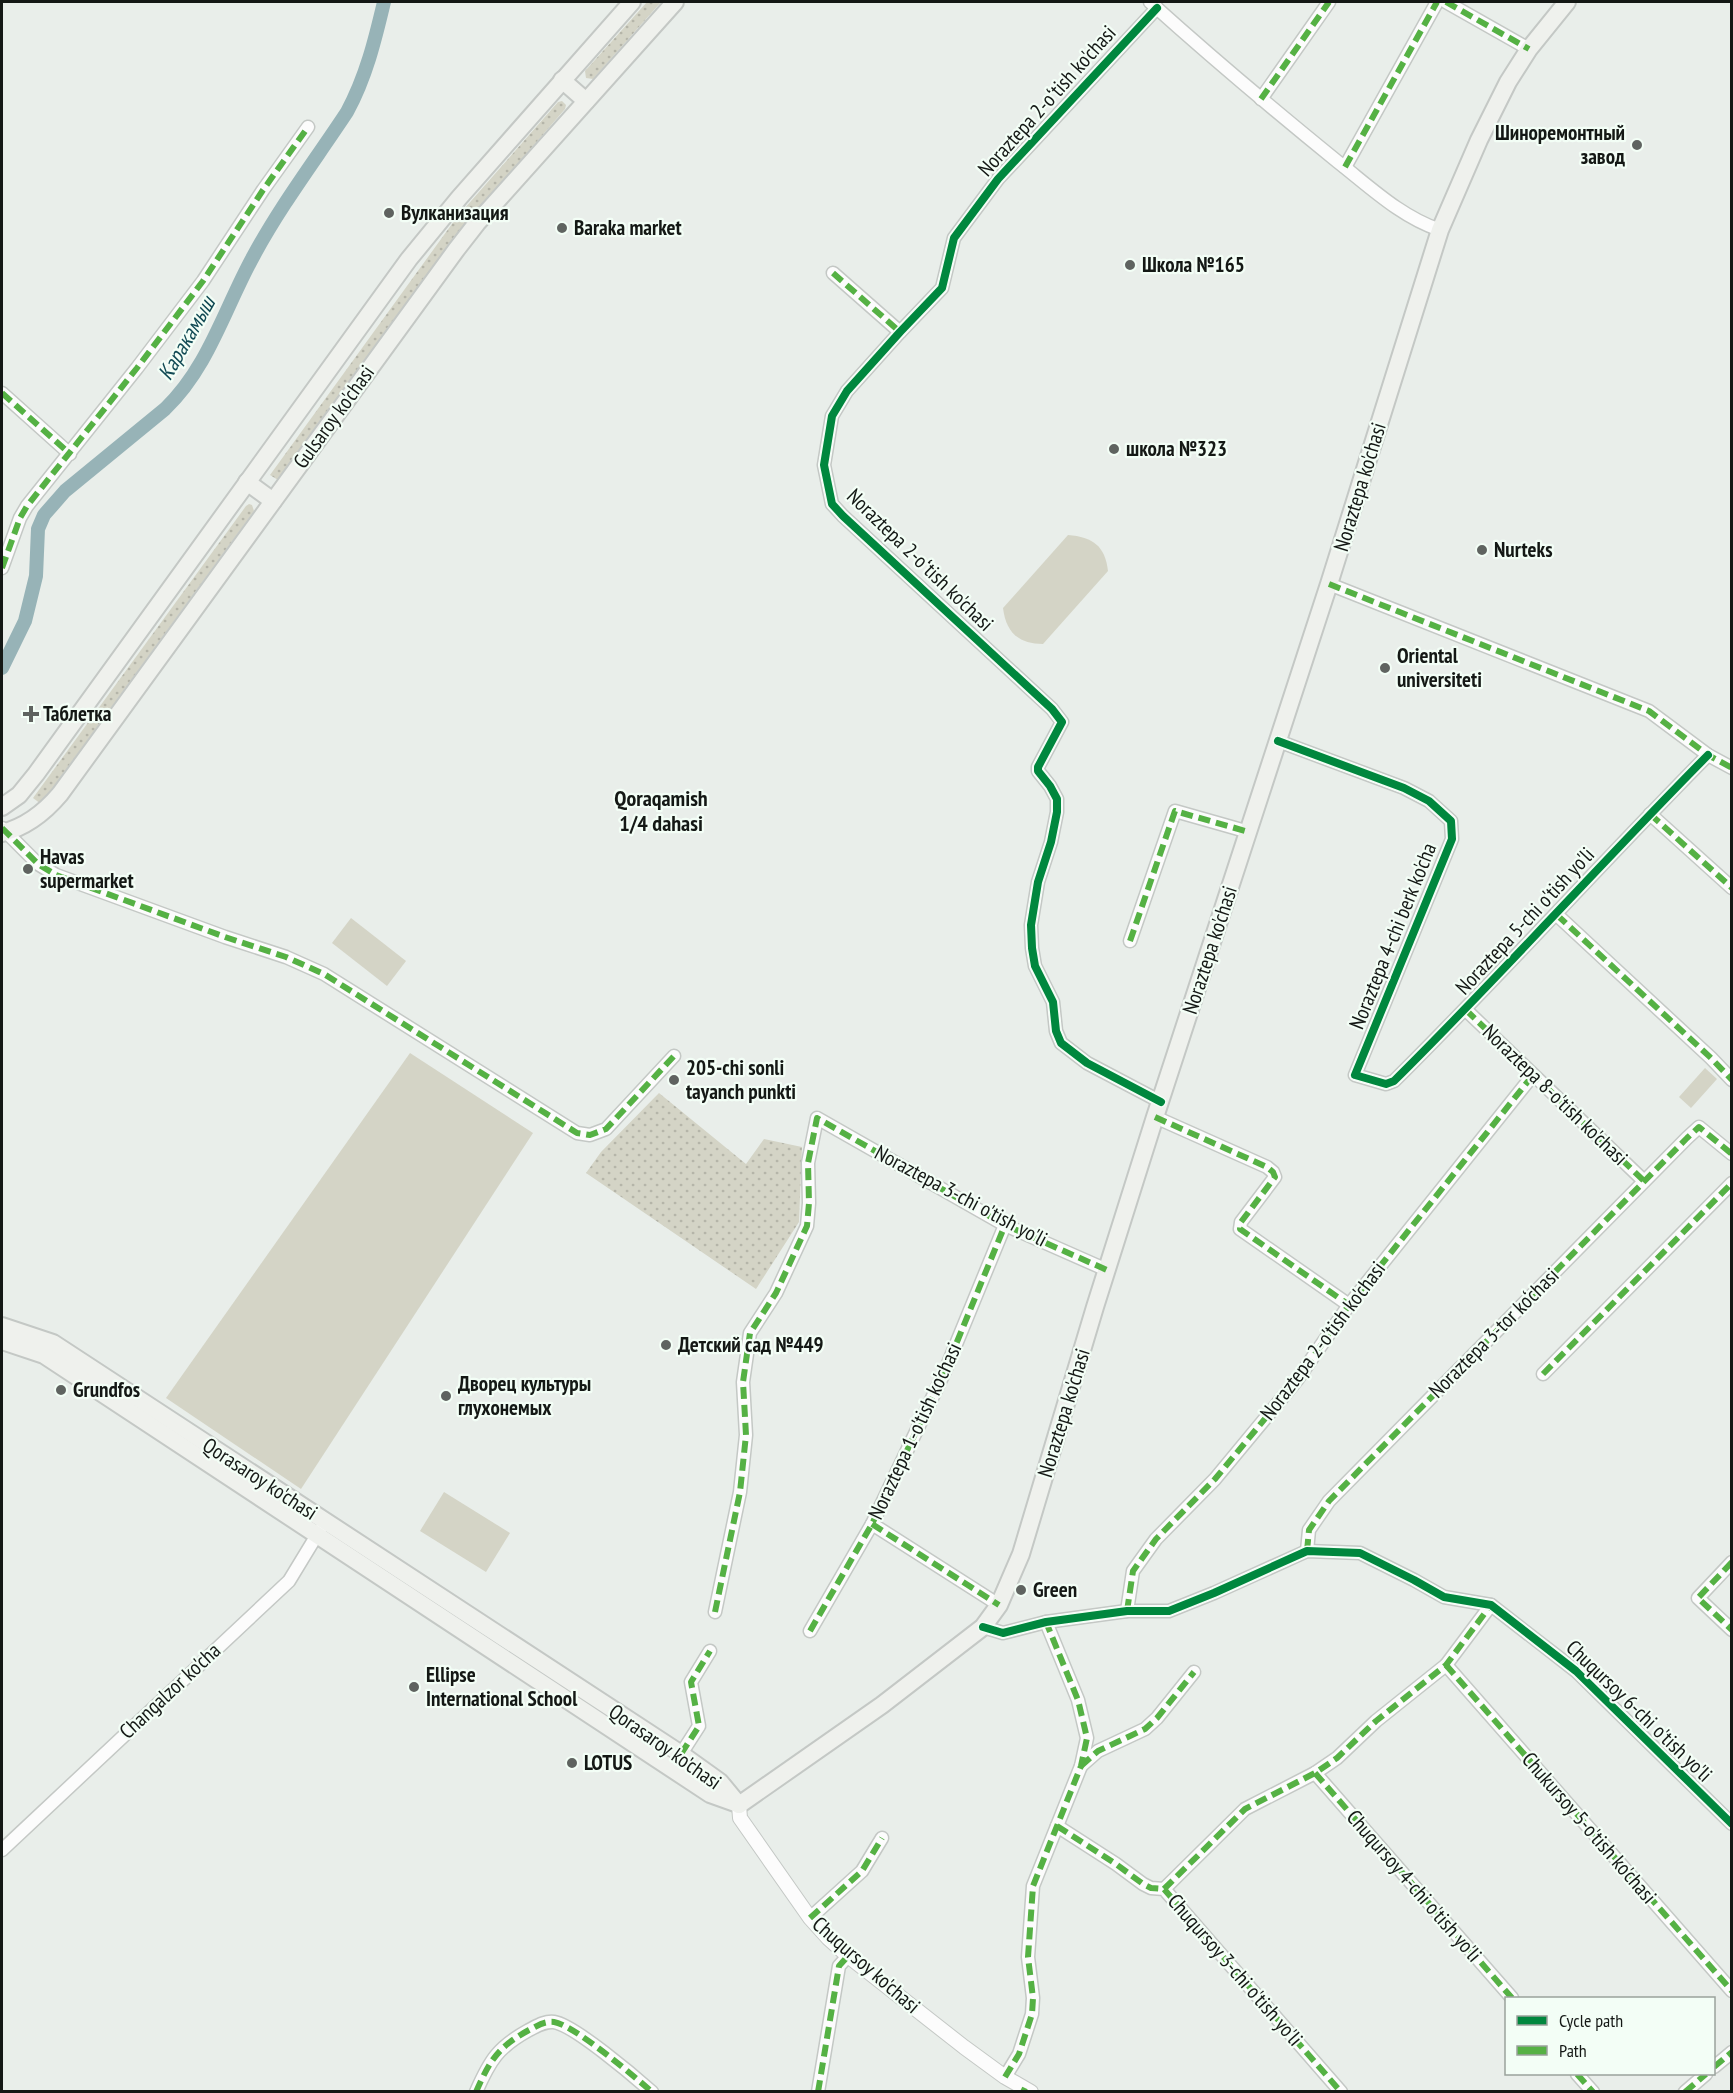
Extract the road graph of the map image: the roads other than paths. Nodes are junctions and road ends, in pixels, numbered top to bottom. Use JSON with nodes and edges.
{"nodes":[{"id":1,"x":632,"y":2,"type":"edge"},
{"id":2,"x":675,"y":2,"type":"edge"},
{"id":3,"x":1329,"y":2,"type":"edge"},
{"id":4,"x":1437,"y":2,"type":"edge"},
{"id":5,"x":1446,"y":2,"type":"edge"},
{"id":6,"x":1567,"y":2,"type":"edge"},
{"id":7,"x":1154,"y":5,"type":"edge"},
{"id":8,"x":1529,"y":49,"type":"junction"},
{"id":9,"x":562,"y":80,"type":"junction"},
{"id":10,"x":1262,"y":99,"type":"junction"},
{"id":11,"x":586,"y":101,"type":"junction"},
{"id":12,"x":308,"y":127,"type":"dead end"},
{"id":13,"x":1345,"y":167,"type":"junction"},
{"id":14,"x":1440,"y":230,"type":"junction"},
{"id":15,"x":833,"y":273,"type":"dead end"},
{"id":16,"x":900,"y":332,"type":"junction"},
{"id":17,"x":2,"y":393,"type":"edge"},
{"id":18,"x":70,"y":454,"type":"junction"},
{"id":19,"x":247,"y":482,"type":"junction"},
{"id":20,"x":273,"y":501,"type":"junction"},
{"id":21,"x":2,"y":568,"type":"edge"},
{"id":22,"x":1329,"y":584,"type":"junction"},
{"id":23,"x":1278,"y":741,"type":"junction"},
{"id":24,"x":1708,"y":755,"type":"junction"},
{"id":25,"x":1731,"y":768,"type":"edge"},
{"id":26,"x":2,"y":807,"type":"edge"},
{"id":27,"x":1650,"y":813,"type":"junction"},
{"id":28,"x":3,"y":831,"type":"edge"},
{"id":29,"x":1249,"y":832,"type":"junction"},
{"id":30,"x":1731,"y":888,"type":"edge"},
{"id":31,"x":1557,"y":915,"type":"junction"},
{"id":32,"x":1130,"y":941,"type":"dead end"},
{"id":33,"x":1466,"y":1010,"type":"junction"},
{"id":34,"x":674,"y":1056,"type":"dead end"},
{"id":35,"x":1356,"y":1075,"type":"joint"},
{"id":36,"x":1533,"y":1075,"type":"junction"},
{"id":37,"x":1730,"y":1075,"type":"edge"},
{"id":38,"x":1158,"y":1110,"type":"junction"},
{"id":39,"x":1731,"y":1154,"type":"edge"},
{"id":40,"x":1644,"y":1181,"type":"junction"},
{"id":41,"x":1731,"y":1183,"type":"edge"},
{"id":42,"x":1005,"y":1225,"type":"junction"},
{"id":43,"x":1107,"y":1270,"type":"junction"},
{"id":44,"x":1349,"y":1305,"type":"junction"},
{"id":45,"x":2,"y":1326,"type":"edge"},
{"id":46,"x":2,"y":1341,"type":"edge"},
{"id":47,"x":1543,"y":1374,"type":"dead end"},
{"id":48,"x":325,"y":1521,"type":"junction"},
{"id":49,"x":872,"y":1524,"type":"junction"},
{"id":50,"x":316,"y":1536,"type":"junction"},
{"id":51,"x":1307,"y":1551,"type":"junction"},
{"id":52,"x":1731,"y":1562,"type":"edge"},
{"id":53,"x":999,"y":1605,"type":"junction"},
{"id":54,"x":1491,"y":1605,"type":"junction"},
{"id":55,"x":1127,"y":1611,"type":"junction"},
{"id":56,"x":715,"y":1612,"type":"dead end"},
{"id":57,"x":1046,"y":1622,"type":"junction"},
{"id":58,"x":983,"y":1627,"type":"junction"},
{"id":59,"x":810,"y":1630,"type":"dead end"},
{"id":60,"x":1731,"y":1630,"type":"edge"},
{"id":61,"x":710,"y":1651,"type":"dead end"},
{"id":62,"x":1446,"y":1665,"type":"junction"},
{"id":63,"x":1194,"y":1672,"type":"dead end"},
{"id":64,"x":681,"y":1754,"type":"junction"},
{"id":65,"x":1081,"y":1766,"type":"junction"},
{"id":66,"x":1315,"y":1773,"type":"junction"},
{"id":67,"x":739,"y":1804,"type":"junction"},
{"id":68,"x":1731,"y":1824,"type":"edge"},
{"id":69,"x":1057,"y":1826,"type":"junction"},
{"id":70,"x":882,"y":1838,"type":"dead end"},
{"id":71,"x":2,"y":1850,"type":"edge"},
{"id":72,"x":1164,"y":1888,"type":"junction"},
{"id":73,"x":810,"y":1918,"type":"junction"},
{"id":74,"x":848,"y":1956,"type":"junction"},
{"id":75,"x":1731,"y":1991,"type":"edge"},
{"id":76,"x":1511,"y":1997,"type":"edge"},
{"id":77,"x":1731,"y":2052,"type":"edge"},
{"id":78,"x":1715,"y":2065,"type":"edge"},
{"id":79,"x":1580,"y":2075,"type":"edge"},
{"id":80,"x":1704,"y":2075,"type":"edge"},
{"id":81,"x":1005,"y":2077,"type":"junction"},
{"id":82,"x":1026,"y":2090,"type":"edge"},
{"id":83,"x":476,"y":2091,"type":"edge"},
{"id":84,"x":652,"y":2091,"type":"edge"},
{"id":85,"x":818,"y":2091,"type":"edge"},
{"id":86,"x":1341,"y":2091,"type":"edge"},
{"id":87,"x":1593,"y":2091,"type":"edge"},
{"id":88,"x":1685,"y":2091,"type":"edge"}],
"edges":[{"from":1,"to":9,"type":"main road","name":"Gulsaroy ko'chasi"},
{"from":2,"to":11,"type":"main road","name":"Gulsaroy ko'chasi"},
{"from":3,"to":10,"type":"street"},
{"from":4,"to":13,"type":"street"},
{"from":5,"to":8,"type":"street"},
{"from":6,"to":8,"type":"main road","name":"Noraztepa ko'chasi"},
{"from":7,"to":10,"type":"street"},
{"from":7,"to":16,"type":"street","name":"Noraztepa 2-oʻtish ko'chasi"},
{"from":8,"to":14,"type":"main road","name":"Noraztepa ko'chasi"},
{"from":9,"to":11,"type":"main road"},
{"from":9,"to":19,"type":"main road","name":"Gulsaroy ko'chasi"},
{"from":10,"to":13,"type":"street"},
{"from":11,"to":20,"type":"main road","name":"Gulsaroy ko'chasi"},
{"from":12,"to":18,"type":"street"},
{"from":13,"to":14,"type":"street"},
{"from":14,"to":22,"type":"main road","name":"Noraztepa ko'chasi"},
{"from":15,"to":16,"type":"street"},
{"from":16,"to":38,"type":"street","name":"Noraztepa 2-oʻtish ko'chasi"},
{"from":17,"to":18,"type":"street"},
{"from":18,"to":21,"type":"street"},
{"from":19,"to":20,"type":"main road"},
{"from":19,"to":26,"type":"main road","name":"Gulsaroy ko'chasi"},
{"from":20,"to":28,"type":"main road","name":"Gulsaroy ko'chasi"},
{"from":22,"to":23,"type":"main road","name":"Noraztepa ko'chasi"},
{"from":22,"to":24,"type":"street"},
{"from":23,"to":29,"type":"main road","name":"Noraztepa ko'chasi"},
{"from":23,"to":35,"type":"street","name":"Noraztepa 4-chi berk ko'cha"},
{"from":24,"to":25,"type":"street"},
{"from":24,"to":27,"type":"street","name":"Noraztepa 5-chi o'tish yo'li"},
{"from":27,"to":30,"type":"street"},
{"from":27,"to":31,"type":"street","name":"Noraztepa 5-chi o'tish yo'li"},
{"from":28,"to":34,"type":"street"},
{"from":29,"to":32,"type":"street"},
{"from":29,"to":38,"type":"main road","name":"Noraztepa ko'chasi"},
{"from":31,"to":33,"type":"street","name":"Noraztepa 5-chi o'tish yo'li"},
{"from":31,"to":37,"type":"street"},
{"from":33,"to":35,"type":"street","name":"Noraztepa 5-chi o'tish yo'li"},
{"from":33,"to":36,"type":"street","name":"Noraztepa 8-o'tish ko'chasi"},
{"from":36,"to":40,"type":"street","name":"Noraztepa 8-o'tish ko'chasi"},
{"from":36,"to":44,"type":"street","name":"Noraztepa 2-o'tish ko'chasi"},
{"from":38,"to":43,"type":"main road","name":"Noraztepa ko'chasi"},
{"from":38,"to":44,"type":"street"},
{"from":39,"to":40,"type":"street","name":"Noraztepa 3-tor ko‘chasi"},
{"from":40,"to":51,"type":"street","name":"Noraztepa 3-tor ko‘chasi"},
{"from":41,"to":47,"type":"street"},
{"from":42,"to":43,"type":"street","name":"Noraztepa 3-chi o'tish yo'li"},
{"from":42,"to":49,"type":"street","name":"Noraztepa 1-o'tish ko'chasi"},
{"from":42,"to":56,"type":"street","name":"Noraztepa 3-chi o'tish yo'li"},
{"from":43,"to":53,"type":"main road","name":"Noraztepa ko'chasi"},
{"from":44,"to":55,"type":"street","name":"Noraztepa 2-o'tish ko'chasi"},
{"from":45,"to":48,"type":"main road","name":"Qorasaroy ko'chasi"},
{"from":46,"to":50,"type":"main road","name":"Qorasaroy ko'chasi"},
{"from":48,"to":50,"type":"street","name":"Changalzor ko'cha"},
{"from":48,"to":64,"type":"main road","name":"Qorasaroy ko'chasi"},
{"from":49,"to":53,"type":"street"},
{"from":49,"to":59,"type":"street","name":"Noraztepa 1-o'tish ko'chasi"},
{"from":50,"to":67,"type":"main road","name":"Qorasaroy ko'chasi"},
{"from":50,"to":71,"type":"street","name":"Changalzor ko'cha"},
{"from":51,"to":54,"type":"street"},
{"from":51,"to":55,"type":"street"},
{"from":52,"to":60,"type":"street"},
{"from":53,"to":58,"type":"main road","name":"Noraztepa ko'chasi"},
{"from":54,"to":62,"type":"street"},
{"from":54,"to":68,"type":"street","name":"Chuqursoy 6-chi o'tish yo'li"},
{"from":55,"to":57,"type":"street"},
{"from":57,"to":58,"type":"street"},
{"from":57,"to":65,"type":"street"},
{"from":58,"to":67,"type":"main road","name":"Noraztepa ko'chasi"},
{"from":61,"to":64,"type":"street"},
{"from":62,"to":66,"type":"street"},
{"from":62,"to":75,"type":"street","name":"Chukursoy 5-o'tish ko'chasi"},
{"from":63,"to":65,"type":"street"},
{"from":64,"to":67,"type":"main road","name":"Qorasaroy ko'chasi"},
{"from":65,"to":69,"type":"street"},
{"from":66,"to":72,"type":"street"},
{"from":66,"to":76,"type":"street","name":"Chuqursoy 4-chi o'tish yo'li"},
{"from":67,"to":73,"type":"street","name":"Chuqursoy ko'chasi"},
{"from":69,"to":72,"type":"street","name":"Chuqursoy 3-chi o'tish yo'li"},
{"from":69,"to":81,"type":"street"},
{"from":70,"to":73,"type":"street"},
{"from":72,"to":86,"type":"street","name":"Chuqursoy 3-chi o'tish yo'li"},
{"from":73,"to":74,"type":"street","name":"Chuqursoy ko'chasi"},
{"from":74,"to":81,"type":"street","name":"Chuqursoy ko'chasi"},
{"from":74,"to":85,"type":"street"},
{"from":77,"to":78,"type":"street"},
{"from":79,"to":87,"type":"street"},
{"from":80,"to":88,"type":"street"},
{"from":81,"to":82,"type":"street","name":"Chuqursoy ko'chasi"},
{"from":83,"to":84,"type":"street"}]}
